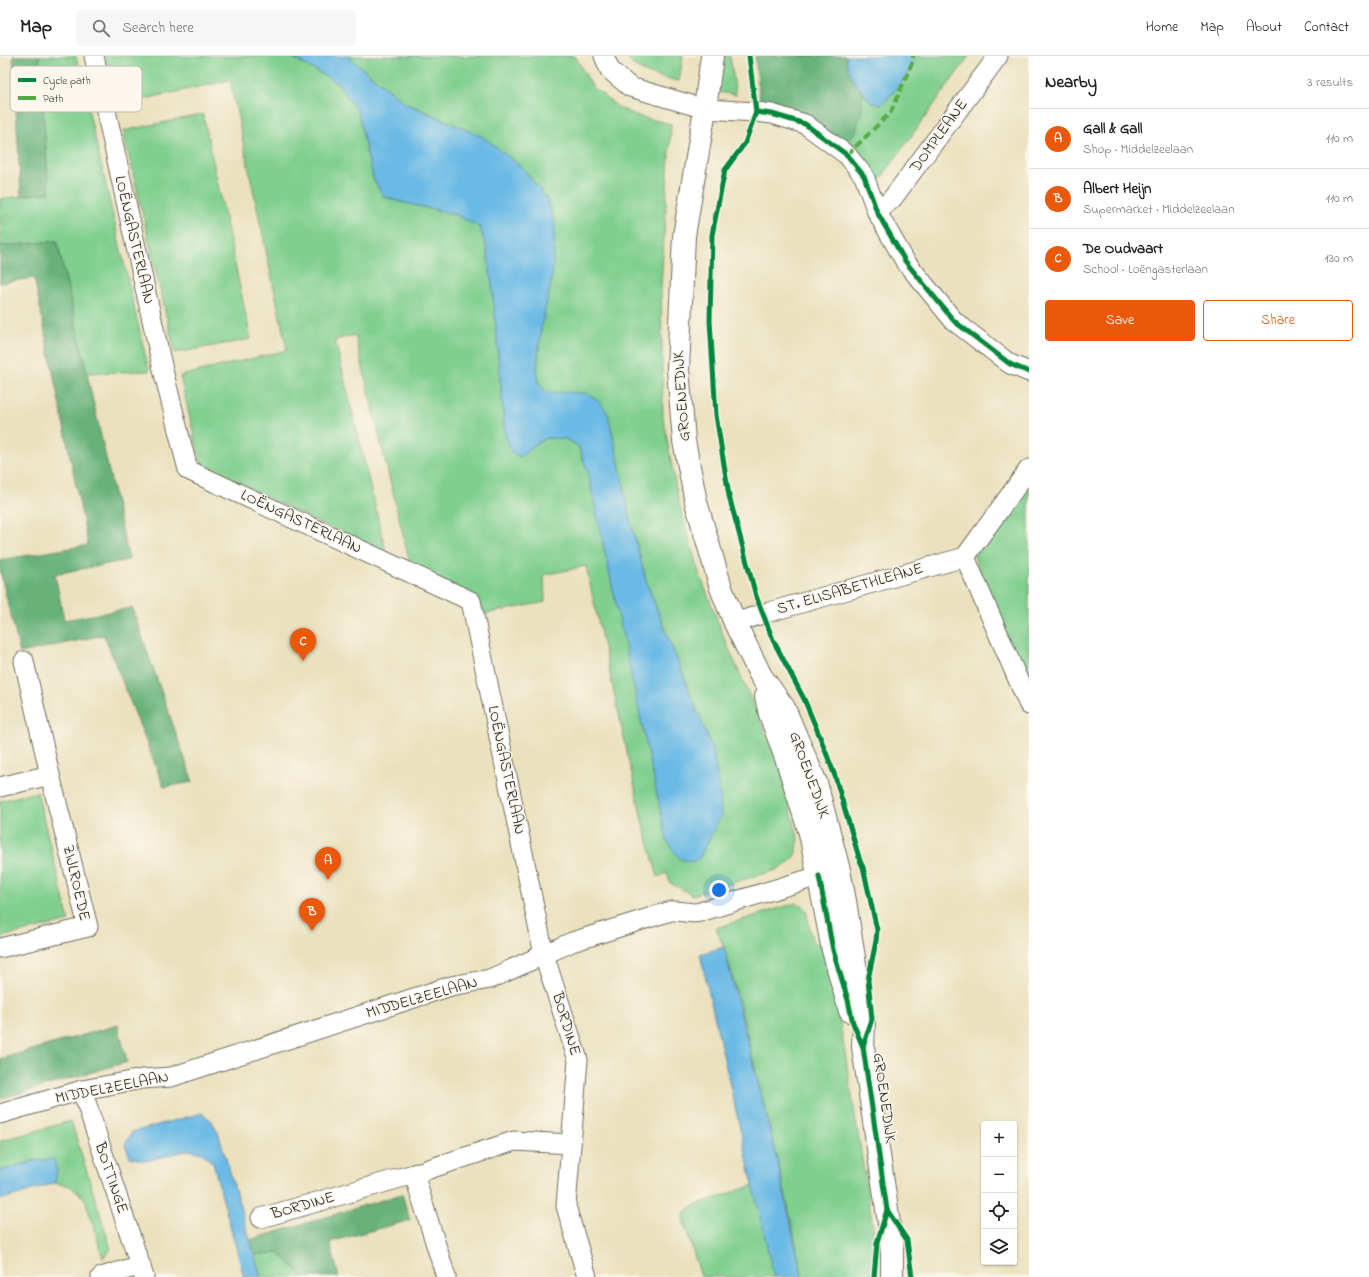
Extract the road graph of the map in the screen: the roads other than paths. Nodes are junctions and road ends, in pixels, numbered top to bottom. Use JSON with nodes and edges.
{"nodes":[{"id":1,"x":94,"y":56,"type":"edge"},
{"id":2,"x":604,"y":56,"type":"edge"},
{"id":3,"x":712,"y":56,"type":"edge"},
{"id":4,"x":998,"y":56,"type":"edge"},
{"id":5,"x":96,"y":66,"type":"edge"},
{"id":6,"x":705,"y":109,"type":"junction"},
{"id":7,"x":106,"y":112,"type":"edge"},
{"id":8,"x":877,"y":212,"type":"junction"},
{"id":9,"x":1029,"y":372,"type":"edge"},
{"id":10,"x":1029,"y":469,"type":"edge"},
{"id":11,"x":966,"y":556,"type":"junction"},
{"id":12,"x":735,"y":622,"type":"junction"},
{"id":13,"x":24,"y":661,"type":"dead end"},
{"id":14,"x":1029,"y":705,"type":"edge"},
{"id":15,"x":50,"y":775,"type":"junction"},
{"id":16,"x":0,"y":787,"type":"edge"},
{"id":17,"x":829,"y":873,"type":"junction"},
{"id":18,"x":0,"y":948,"type":"edge"},
{"id":19,"x":544,"y":955,"type":"junction"},
{"id":20,"x":82,"y":1090,"type":"junction"},
{"id":21,"x":0,"y":1114,"type":"edge"},
{"id":22,"x":571,"y":1144,"type":"junction"},
{"id":23,"x":414,"y":1174,"type":"junction"},
{"id":24,"x":261,"y":1218,"type":"dead end"},
{"id":25,"x":143,"y":1271,"type":"edge"},
{"id":26,"x":101,"y":1277,"type":"edge"},
{"id":27,"x":446,"y":1277,"type":"edge"},
{"id":28,"x":587,"y":1277,"type":"edge"},
{"id":29,"x":892,"y":1277,"type":"edge"}],
"edges":[{"from":1,"to":5,"type":"street","name":"LOËNGASTERLAAN"},
{"from":2,"to":6,"type":"street"},
{"from":3,"to":6,"type":"main road","name":"GROENEDIJK"},
{"from":4,"to":8,"type":"street","name":"DOMPLEANE"},
{"from":6,"to":8,"type":"street"},
{"from":6,"to":12,"type":"main road","name":"GROENEDIJK"},
{"from":7,"to":19,"type":"street","name":"LOËNGASTERLAAN"},
{"from":8,"to":9,"type":"street"},
{"from":10,"to":11,"type":"street"},
{"from":11,"to":12,"type":"street","name":"ST. ELISABETHLEANE"},
{"from":11,"to":14,"type":"street"},
{"from":12,"to":17,"type":"main road","name":"GROENEDIJK"},
{"from":13,"to":15,"type":"street","name":"ZIJLROEDE"},
{"from":15,"to":16,"type":"street"},
{"from":15,"to":18,"type":"street","name":"ZIJLROEDE"},
{"from":17,"to":19,"type":"street","name":"MIDDELZEELAAN"},
{"from":17,"to":29,"type":"main road","name":"GROENEDIJK"},
{"from":19,"to":20,"type":"street","name":"MIDDELZEELAAN"},
{"from":19,"to":22,"type":"street","name":"BORDINE"},
{"from":20,"to":21,"type":"street","name":"MIDDELZEELAAN"},
{"from":20,"to":25,"type":"street","name":"BOTTINGE"},
{"from":22,"to":23,"type":"street","name":"BORDINE"},
{"from":22,"to":28,"type":"street","name":"BORDINE"},
{"from":23,"to":24,"type":"street","name":"BORDINE"},
{"from":23,"to":27,"type":"street"},
{"from":25,"to":26,"type":"street","name":"BOTTINGE"}]}
